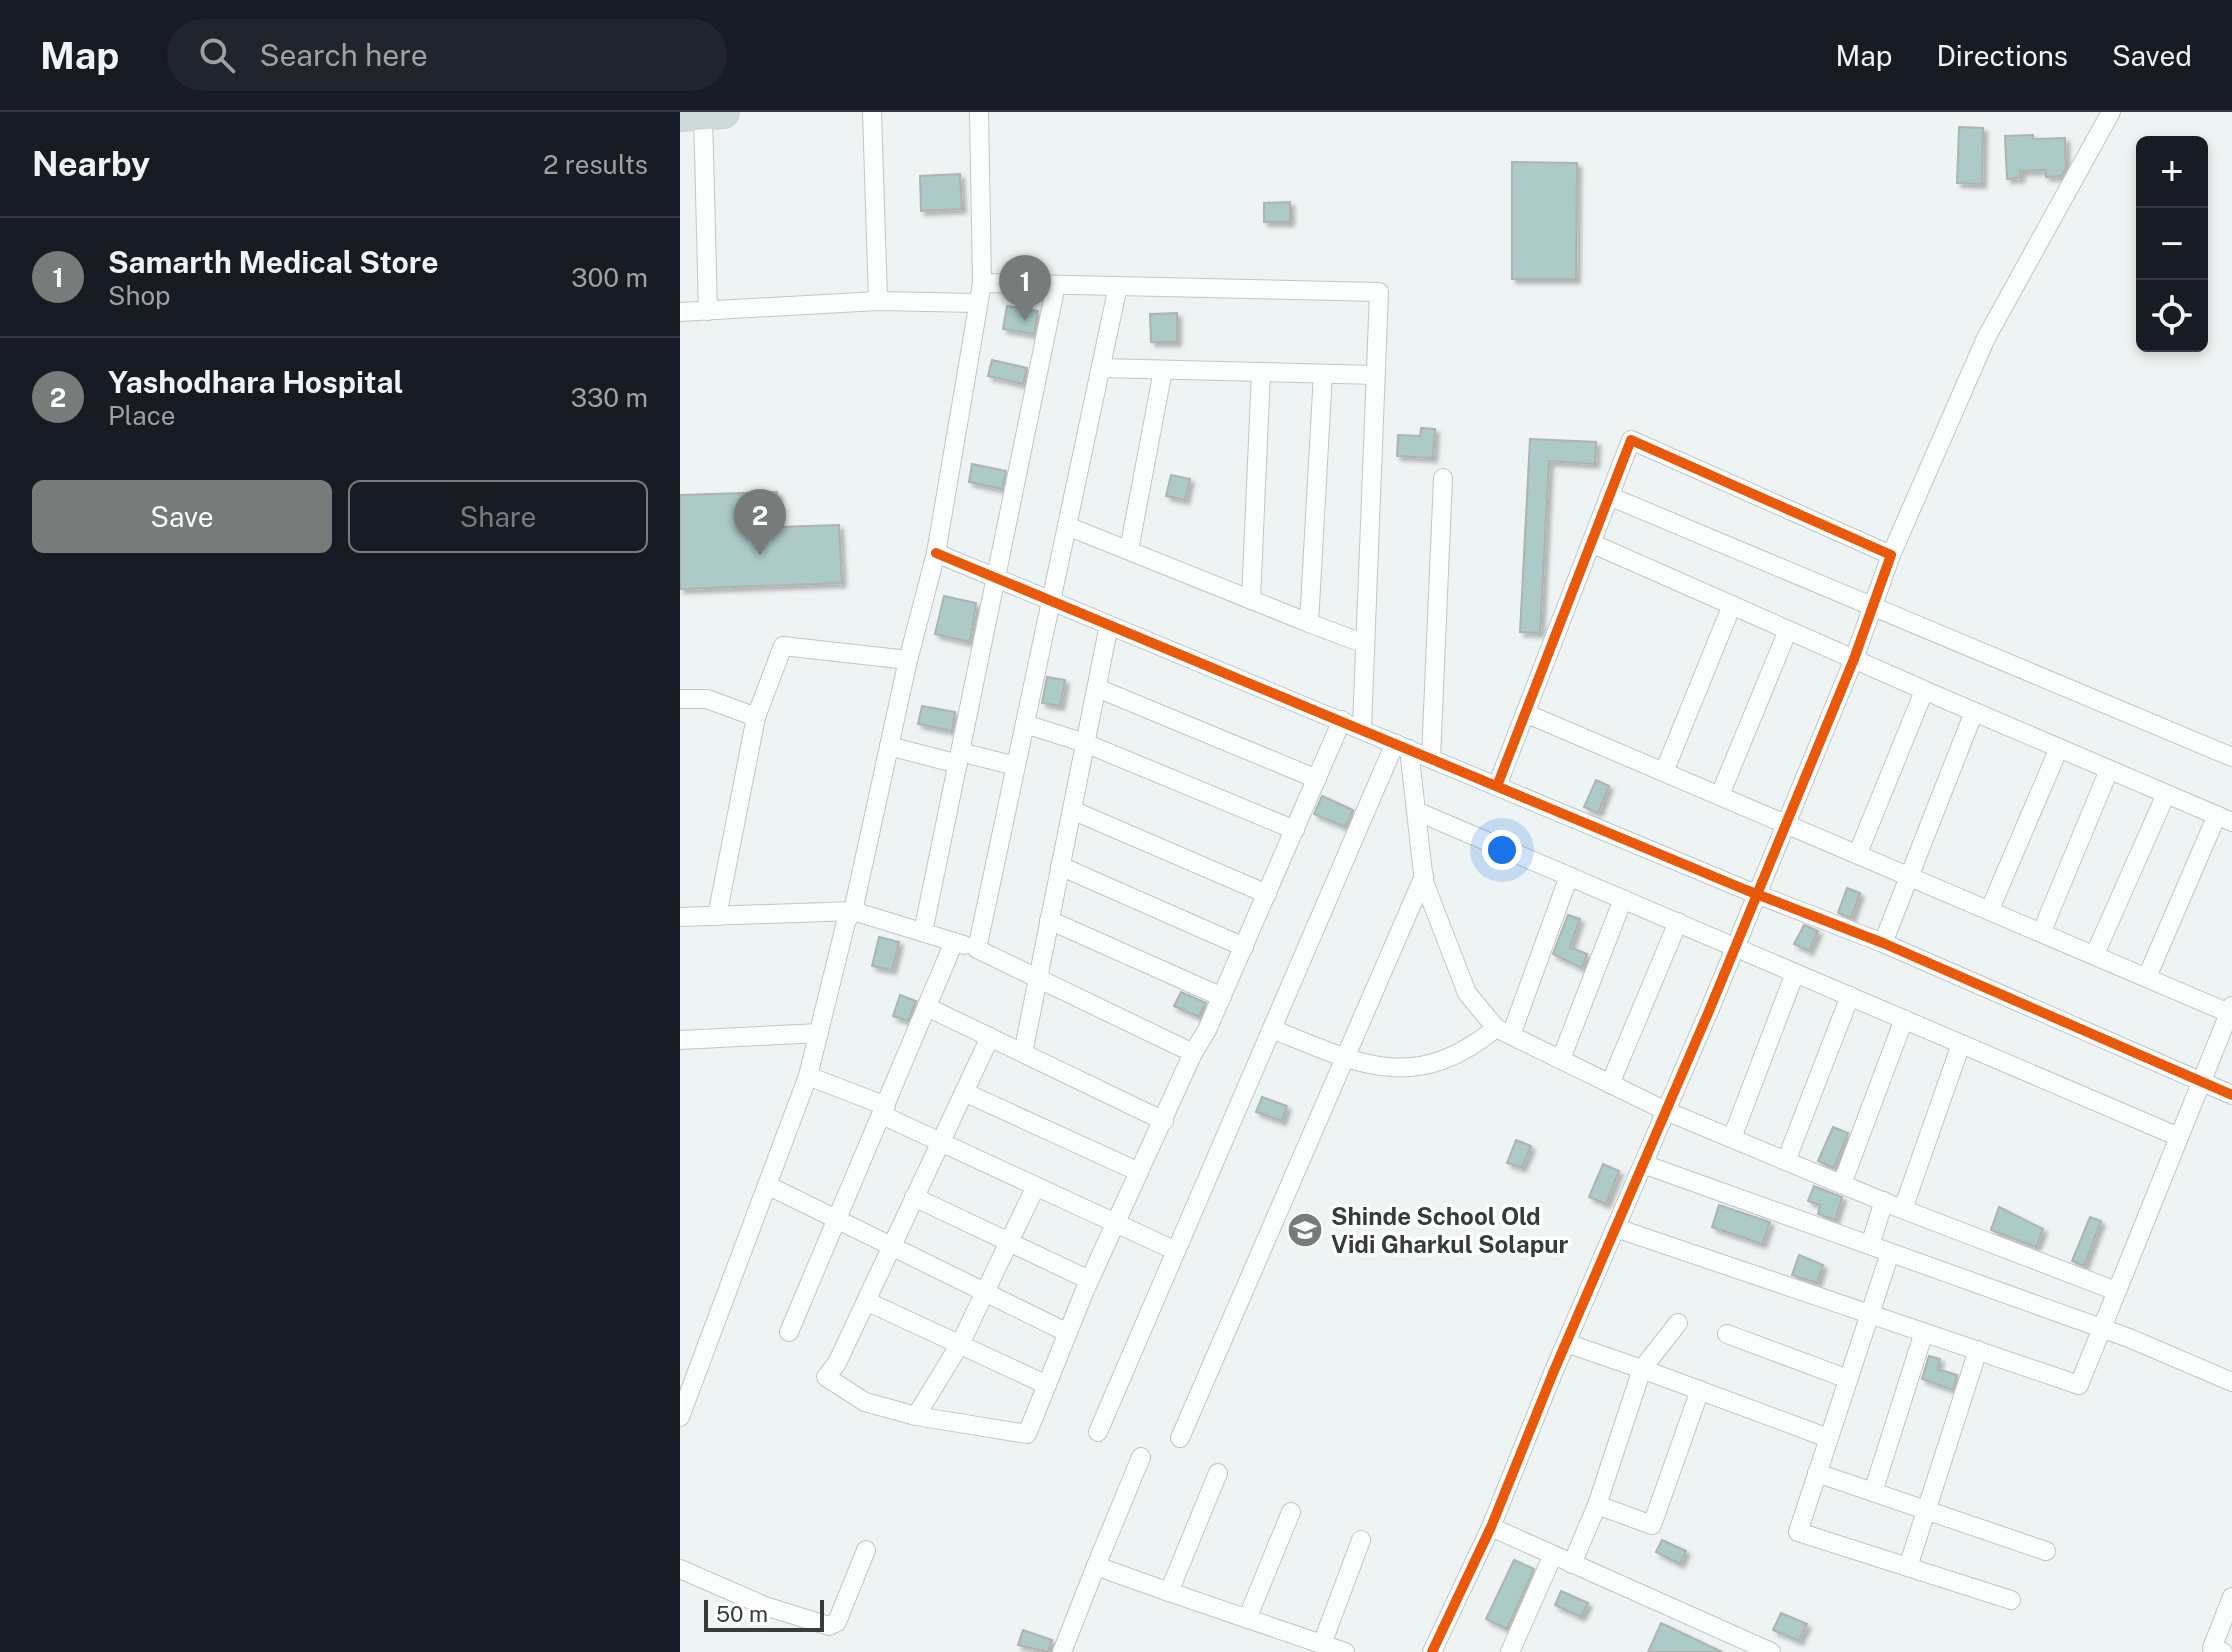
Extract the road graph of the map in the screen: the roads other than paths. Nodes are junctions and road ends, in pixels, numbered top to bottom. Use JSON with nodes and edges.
{"nodes":[{"id":1,"x":872,"y":112,"type":"edge"},
{"id":2,"x":979,"y":112,"type":"edge"},
{"id":3,"x":2111,"y":112,"type":"edge"},
{"id":4,"x":702,"y":114,"type":"edge"},
{"id":5,"x":982,"y":283,"type":"junction"},
{"id":6,"x":1056,"y":285,"type":"junction"},
{"id":7,"x":1118,"y":286,"type":"junction"},
{"id":8,"x":878,"y":301,"type":"junction"},
{"id":9,"x":978,"y":303,"type":"junction"},
{"id":10,"x":708,"y":311,"type":"junction"},
{"id":11,"x":680,"y":312,"type":"edge"},
{"id":12,"x":1101,"y":368,"type":"junction"},
{"id":13,"x":1163,"y":370,"type":"junction"},
{"id":14,"x":1261,"y":372,"type":"junction"},
{"id":15,"x":1323,"y":374,"type":"junction"},
{"id":16,"x":1375,"y":375,"type":"junction"},
{"id":17,"x":1443,"y":478,"type":"dead end"},
{"id":18,"x":1609,"y":496,"type":"junction"},
{"id":19,"x":1067,"y":526,"type":"junction"},
{"id":20,"x":1591,"y":543,"type":"junction"},
{"id":21,"x":1129,"y":550,"type":"junction"},
{"id":22,"x":936,"y":553,"type":"junction"},
{"id":23,"x":1891,"y":555,"type":"junction"},
{"id":24,"x":996,"y":578,"type":"junction"},
{"id":25,"x":1251,"y":600,"type":"junction"},
{"id":26,"x":1051,"y":601,"type":"junction"},
{"id":27,"x":1732,"y":605,"type":"junction"},
{"id":28,"x":1872,"y":607,"type":"junction"},
{"id":29,"x":1309,"y":623,"type":"junction"},
{"id":30,"x":1109,"y":625,"type":"junction"},
{"id":31,"x":1788,"y":630,"type":"junction"},
{"id":32,"x":1365,"y":644,"type":"junction"},
{"id":33,"x":1854,"y":659,"type":"junction"},
{"id":34,"x":908,"y":660,"type":"junction"},
{"id":35,"x":1097,"y":688,"type":"junction"},
{"id":36,"x":1924,"y":691,"type":"junction"},
{"id":37,"x":680,"y":699,"type":"edge"},
{"id":38,"x":1974,"y":712,"type":"junction"},
{"id":39,"x":1525,"y":713,"type":"junction"},
{"id":40,"x":756,"y":717,"type":"junction"},
{"id":41,"x":1342,"y":720,"type":"junction"},
{"id":42,"x":1025,"y":724,"type":"junction"},
{"id":43,"x":1362,"y":728,"type":"junction"},
{"id":44,"x":1085,"y":743,"type":"junction"},
{"id":45,"x":889,"y":746,"type":"junction"},
{"id":46,"x":1402,"y":746,"type":"junction"},
{"id":47,"x":2059,"y":748,"type":"junction"},
{"id":48,"x":2232,"y":757,"type":"edge"},
{"id":49,"x":959,"y":758,"type":"junction"},
{"id":50,"x":1431,"y":758,"type":"junction"},
{"id":51,"x":1016,"y":766,"type":"junction"},
{"id":52,"x":2109,"y":770,"type":"junction"},
{"id":53,"x":1664,"y":772,"type":"junction"},
{"id":54,"x":1317,"y":779,"type":"junction"},
{"id":55,"x":1497,"y":786,"type":"junction"},
{"id":56,"x":2166,"y":794,"type":"junction"},
{"id":57,"x":1720,"y":795,"type":"junction"},
{"id":58,"x":1072,"y":810,"type":"junction"},
{"id":59,"x":1416,"y":811,"type":"junction"},
{"id":60,"x":2225,"y":818,"type":"edge"},
{"id":61,"x":1786,"y":823,"type":"junction"},
{"id":62,"x":1295,"y":830,"type":"junction"},
{"id":63,"x":1858,"y":853,"type":"junction"},
{"id":64,"x":1060,"y":866,"type":"junction"},
{"id":65,"x":1910,"y":875,"type":"junction"},
{"id":66,"x":1424,"y":876,"type":"junction"},
{"id":67,"x":1569,"y":876,"type":"junction"},
{"id":68,"x":1267,"y":894,"type":"junction"},
{"id":69,"x":1757,"y":894,"type":"junction"},
{"id":70,"x":1623,"y":899,"type":"junction"},
{"id":71,"x":1990,"y":909,"type":"junction"},
{"id":72,"x":853,"y":911,"type":"junction"},
{"id":73,"x":717,"y":916,"type":"junction"},
{"id":74,"x":680,"y":917,"type":"edge"},
{"id":75,"x":1049,"y":920,"type":"junction"},
{"id":76,"x":1678,"y":922,"type":"junction"},
{"id":77,"x":2042,"y":931,"type":"junction"},
{"id":78,"x":923,"y":932,"type":"junction"},
{"id":79,"x":954,"y":942,"type":"junction"},
{"id":80,"x":1883,"y":943,"type":"junction"},
{"id":81,"x":1244,"y":947,"type":"junction"},
{"id":82,"x":1735,"y":947,"type":"junction"},
{"id":83,"x":977,"y":949,"type":"junction"},
{"id":84,"x":2095,"y":954,"type":"junction"},
{"id":85,"x":1795,"y":973,"type":"junction"},
{"id":86,"x":2147,"y":977,"type":"junction"},
{"id":87,"x":1037,"y":978,"type":"junction"},
{"id":88,"x":1850,"y":996,"type":"junction"},
{"id":89,"x":1222,"y":997,"type":"junction"},
{"id":90,"x":927,"y":1007,"type":"junction"},
{"id":91,"x":2230,"y":1010,"type":"edge"},
{"id":92,"x":1904,"y":1019,"type":"junction"},
{"id":93,"x":1272,"y":1029,"type":"junction"},
{"id":94,"x":1503,"y":1032,"type":"junction"},
{"id":95,"x":819,"y":1033,"type":"junction"},
{"id":96,"x":990,"y":1037,"type":"junction"},
{"id":97,"x":680,"y":1040,"type":"edge"},
{"id":98,"x":1961,"y":1044,"type":"junction"},
{"id":99,"x":1023,"y":1053,"type":"junction"},
{"id":100,"x":1193,"y":1053,"type":"junction"},
{"id":101,"x":1345,"y":1058,"type":"junction"},
{"id":102,"x":1561,"y":1059,"type":"junction"},
{"id":103,"x":808,"y":1076,"type":"junction"},
{"id":104,"x":2202,"y":1080,"type":"junction"},
{"id":105,"x":1610,"y":1084,"type":"junction"},
{"id":106,"x":964,"y":1092,"type":"junction"},
{"id":107,"x":2232,"y":1095,"type":"edge"},
{"id":108,"x":884,"y":1111,"type":"junction"},
{"id":109,"x":1666,"y":1111,"type":"junction"},
{"id":110,"x":1164,"y":1121,"type":"junction"},
{"id":111,"x":2179,"y":1137,"type":"junction"},
{"id":112,"x":1732,"y":1138,"type":"junction"},
{"id":113,"x":940,"y":1142,"type":"junction"},
{"id":114,"x":1786,"y":1161,"type":"junction"},
{"id":115,"x":1643,"y":1164,"type":"junction"},
{"id":116,"x":1139,"y":1172,"type":"junction"},
{"id":117,"x":1842,"y":1184,"type":"junction"},
{"id":118,"x":767,"y":1185,"type":"junction"},
{"id":119,"x":1036,"y":1186,"type":"junction"},
{"id":120,"x":914,"y":1197,"type":"junction"},
{"id":121,"x":1884,"y":1201,"type":"junction"},
{"id":122,"x":1903,"y":1209,"type":"junction"},
{"id":123,"x":837,"y":1220,"type":"junction"},
{"id":124,"x":1116,"y":1223,"type":"junction"},
{"id":125,"x":1616,"y":1228,"type":"junction"},
{"id":126,"x":1009,"y":1242,"type":"junction"},
{"id":127,"x":1870,"y":1245,"type":"junction"},
{"id":128,"x":891,"y":1246,"type":"junction"},
{"id":129,"x":1176,"y":1251,"type":"junction"},
{"id":130,"x":1890,"y":1253,"type":"junction"},
{"id":131,"x":1089,"y":1280,"type":"junction"},
{"id":132,"x":2116,"y":1291,"type":"junction"},
{"id":133,"x":985,"y":1292,"type":"junction"},
{"id":134,"x":866,"y":1301,"type":"junction"},
{"id":135,"x":1870,"y":1314,"type":"junction"},
{"id":136,"x":1678,"y":1323,"type":"dead end"},
{"id":137,"x":2102,"y":1328,"type":"junction"},
{"id":138,"x":789,"y":1332,"type":"dead end"},
{"id":139,"x":1924,"y":1332,"type":"junction"},
{"id":140,"x":1068,"y":1333,"type":"junction"},
{"id":141,"x":1727,"y":1334,"type":"dead end"},
{"id":142,"x":1566,"y":1343,"type":"junction"},
{"id":143,"x":960,"y":1344,"type":"junction"},
{"id":144,"x":1978,"y":1350,"type":"junction"},
{"id":145,"x":1642,"y":1369,"type":"junction"},
{"id":146,"x":1848,"y":1379,"type":"junction"},
{"id":147,"x":2232,"y":1382,"type":"edge"},
{"id":148,"x":1047,"y":1385,"type":"junction"},
{"id":149,"x":1700,"y":1390,"type":"junction"},
{"id":150,"x":916,"y":1416,"type":"junction"},
{"id":151,"x":680,"y":1417,"type":"edge"},
{"id":152,"x":1098,"y":1432,"type":"dead end"},
{"id":153,"x":1180,"y":1438,"type":"dead end"},
{"id":154,"x":1828,"y":1438,"type":"junction"},
{"id":155,"x":1141,"y":1457,"type":"dead end"},
{"id":156,"x":1218,"y":1473,"type":"dead end"},
{"id":157,"x":1817,"y":1473,"type":"junction"},
{"id":158,"x":1873,"y":1492,"type":"junction"},
{"id":159,"x":1597,"y":1505,"type":"junction"},
{"id":160,"x":1926,"y":1510,"type":"junction"},
{"id":161,"x":1291,"y":1512,"type":"dead end"},
{"id":162,"x":1491,"y":1527,"type":"junction"},
{"id":163,"x":1361,"y":1540,"type":"dead end"},
{"id":164,"x":866,"y":1550,"type":"dead end"},
{"id":165,"x":2046,"y":1551,"type":"dead end"},
{"id":166,"x":1553,"y":1555,"type":"junction"},
{"id":167,"x":1572,"y":1564,"type":"junction"},
{"id":168,"x":1096,"y":1566,"type":"junction"},
{"id":169,"x":1908,"y":1567,"type":"junction"},
{"id":170,"x":680,"y":1569,"type":"edge"},
{"id":171,"x":1169,"y":1592,"type":"junction"},
{"id":172,"x":2232,"y":1597,"type":"edge"},
{"id":173,"x":2011,"y":1600,"type":"dead end"},
{"id":174,"x":1247,"y":1619,"type":"junction"},
{"id":175,"x":1322,"y":1644,"type":"junction"},
{"id":176,"x":1764,"y":1651,"type":"edge"},
{"id":177,"x":2215,"y":1651,"type":"edge"},
{"id":178,"x":1062,"y":1652,"type":"edge"},
{"id":179,"x":1345,"y":1652,"type":"edge"},
{"id":180,"x":1432,"y":1652,"type":"edge"},
{"id":181,"x":1510,"y":1652,"type":"edge"}],
"edges":[{"from":1,"to":8,"type":"street"},
{"from":2,"to":5,"type":"street"},
{"from":3,"to":23,"type":"street"},
{"from":4,"to":10,"type":"street"},
{"from":5,"to":6,"type":"street"},
{"from":5,"to":9,"type":"street"},
{"from":6,"to":7,"type":"street"},
{"from":6,"to":24,"type":"street"},
{"from":7,"to":12,"type":"street"},
{"from":7,"to":16,"type":"street"},
{"from":8,"to":9,"type":"street"},
{"from":8,"to":10,"type":"street"},
{"from":9,"to":22,"type":"street"},
{"from":10,"to":11,"type":"street"},
{"from":12,"to":13,"type":"street"},
{"from":12,"to":19,"type":"street"},
{"from":13,"to":14,"type":"street"},
{"from":13,"to":21,"type":"street"},
{"from":14,"to":15,"type":"street"},
{"from":14,"to":25,"type":"street"},
{"from":15,"to":16,"type":"street"},
{"from":15,"to":29,"type":"street"},
{"from":16,"to":32,"type":"street"},
{"from":17,"to":50,"type":"street"},
{"from":18,"to":20,"type":"street"},
{"from":18,"to":23,"type":"street"},
{"from":18,"to":28,"type":"street"},
{"from":19,"to":21,"type":"street"},
{"from":19,"to":26,"type":"street"},
{"from":20,"to":27,"type":"street"},
{"from":20,"to":39,"type":"street"},
{"from":21,"to":25,"type":"street"},
{"from":22,"to":24,"type":"street"},
{"from":22,"to":34,"type":"street"},
{"from":23,"to":28,"type":"street"},
{"from":24,"to":26,"type":"street"},
{"from":24,"to":49,"type":"street"},
{"from":25,"to":29,"type":"street"},
{"from":26,"to":30,"type":"street"},
{"from":26,"to":42,"type":"street"},
{"from":27,"to":31,"type":"street"},
{"from":27,"to":53,"type":"street"},
{"from":28,"to":33,"type":"street"},
{"from":28,"to":48,"type":"street"},
{"from":29,"to":32,"type":"street"},
{"from":30,"to":35,"type":"street"},
{"from":30,"to":41,"type":"street"},
{"from":31,"to":33,"type":"street"},
{"from":31,"to":57,"type":"street"},
{"from":32,"to":43,"type":"street"},
{"from":33,"to":36,"type":"street"},
{"from":33,"to":61,"type":"street"},
{"from":34,"to":40,"type":"street"},
{"from":34,"to":45,"type":"street"},
{"from":35,"to":44,"type":"street"},
{"from":35,"to":54,"type":"street"},
{"from":36,"to":38,"type":"street"},
{"from":36,"to":63,"type":"street"},
{"from":37,"to":40,"type":"street"},
{"from":38,"to":47,"type":"street"},
{"from":38,"to":65,"type":"street"},
{"from":39,"to":53,"type":"street"},
{"from":39,"to":55,"type":"street"},
{"from":40,"to":73,"type":"street"},
{"from":41,"to":43,"type":"street"},
{"from":41,"to":54,"type":"street"},
{"from":42,"to":44,"type":"street"},
{"from":42,"to":51,"type":"street"},
{"from":43,"to":46,"type":"street"},
{"from":44,"to":58,"type":"street"},
{"from":44,"to":62,"type":"street"},
{"from":45,"to":49,"type":"street"},
{"from":45,"to":72,"type":"street"},
{"from":46,"to":50,"type":"street"},
{"from":46,"to":59,"type":"street"},
{"from":46,"to":93,"type":"street"},
{"from":47,"to":52,"type":"street"},
{"from":47,"to":71,"type":"street"},
{"from":49,"to":51,"type":"street"},
{"from":49,"to":78,"type":"street"},
{"from":50,"to":55,"type":"street"},
{"from":51,"to":83,"type":"street"},
{"from":52,"to":56,"type":"street"},
{"from":52,"to":77,"type":"street"},
{"from":53,"to":57,"type":"street"},
{"from":54,"to":62,"type":"street"},
{"from":55,"to":69,"type":"street"},
{"from":56,"to":60,"type":"street"},
{"from":56,"to":84,"type":"street"},
{"from":57,"to":61,"type":"street"},
{"from":58,"to":64,"type":"street"},
{"from":58,"to":68,"type":"street"},
{"from":59,"to":66,"type":"street"},
{"from":59,"to":67,"type":"street"},
{"from":60,"to":86,"type":"street"},
{"from":61,"to":63,"type":"street"},
{"from":61,"to":69,"type":"street"},
{"from":62,"to":68,"type":"street"},
{"from":63,"to":65,"type":"street"},
{"from":64,"to":75,"type":"street"},
{"from":64,"to":81,"type":"street"},
{"from":65,"to":71,"type":"street"},
{"from":65,"to":80,"type":"street"},
{"from":66,"to":94,"type":"street"},
{"from":66,"to":101,"type":"street"},
{"from":67,"to":70,"type":"street"},
{"from":67,"to":94,"type":"street"},
{"from":68,"to":81,"type":"street"},
{"from":69,"to":80,"type":"street"},
{"from":69,"to":82,"type":"street"},
{"from":70,"to":76,"type":"street"},
{"from":70,"to":102,"type":"street"},
{"from":71,"to":77,"type":"street"},
{"from":72,"to":73,"type":"street"},
{"from":72,"to":78,"type":"street"},
{"from":72,"to":95,"type":"street"},
{"from":73,"to":74,"type":"street"},
{"from":75,"to":87,"type":"street"},
{"from":75,"to":89,"type":"street"},
{"from":76,"to":82,"type":"street"},
{"from":76,"to":105,"type":"street"},
{"from":77,"to":84,"type":"street"},
{"from":78,"to":79,"type":"street"},
{"from":79,"to":83,"type":"street"},
{"from":79,"to":90,"type":"street"},
{"from":80,"to":104,"type":"street"},
{"from":81,"to":89,"type":"street"},
{"from":82,"to":85,"type":"street"},
{"from":82,"to":109,"type":"street"},
{"from":83,"to":87,"type":"street"},
{"from":84,"to":86,"type":"street"},
{"from":85,"to":88,"type":"street"},
{"from":85,"to":112,"type":"street"},
{"from":86,"to":91,"type":"street"},
{"from":87,"to":99,"type":"street"},
{"from":87,"to":100,"type":"street"},
{"from":88,"to":92,"type":"street"},
{"from":88,"to":114,"type":"street"},
{"from":89,"to":100,"type":"street"},
{"from":90,"to":96,"type":"street"},
{"from":90,"to":108,"type":"street"},
{"from":91,"to":104,"type":"street"},
{"from":92,"to":98,"type":"street"},
{"from":92,"to":117,"type":"street"},
{"from":93,"to":101,"type":"street"},
{"from":93,"to":129,"type":"street"},
{"from":94,"to":101,"type":"street"},
{"from":94,"to":102,"type":"street"},
{"from":95,"to":97,"type":"street"},
{"from":95,"to":103,"type":"street"},
{"from":96,"to":99,"type":"street"},
{"from":96,"to":106,"type":"street"},
{"from":98,"to":111,"type":"street"},
{"from":98,"to":122,"type":"street"},
{"from":99,"to":110,"type":"street"},
{"from":100,"to":110,"type":"street"},
{"from":101,"to":153,"type":"street"},
{"from":102,"to":105,"type":"street"},
{"from":103,"to":108,"type":"street"},
{"from":103,"to":118,"type":"street"},
{"from":104,"to":107,"type":"street"},
{"from":104,"to":111,"type":"street"},
{"from":105,"to":109,"type":"street"},
{"from":106,"to":113,"type":"street"},
{"from":106,"to":116,"type":"street"},
{"from":108,"to":113,"type":"street"},
{"from":108,"to":123,"type":"street"},
{"from":109,"to":112,"type":"street"},
{"from":109,"to":115,"type":"street"},
{"from":110,"to":116,"type":"street"},
{"from":111,"to":132,"type":"street"},
{"from":112,"to":114,"type":"street"},
{"from":113,"to":119,"type":"street"},
{"from":113,"to":120,"type":"street"},
{"from":114,"to":117,"type":"street"},
{"from":115,"to":125,"type":"street"},
{"from":115,"to":127,"type":"street"},
{"from":116,"to":124,"type":"street"},
{"from":117,"to":121,"type":"street"},
{"from":118,"to":123,"type":"street"},
{"from":118,"to":151,"type":"street"},
{"from":119,"to":124,"type":"street"},
{"from":119,"to":126,"type":"street"},
{"from":120,"to":126,"type":"street"},
{"from":120,"to":128,"type":"street"},
{"from":121,"to":122,"type":"street"},
{"from":121,"to":127,"type":"street"},
{"from":122,"to":132,"type":"street"},
{"from":123,"to":128,"type":"street"},
{"from":123,"to":138,"type":"street"},
{"from":124,"to":129,"type":"street"},
{"from":124,"to":131,"type":"street"},
{"from":125,"to":135,"type":"street"},
{"from":125,"to":142,"type":"street"},
{"from":126,"to":131,"type":"street"},
{"from":126,"to":133,"type":"street"},
{"from":127,"to":130,"type":"street"},
{"from":128,"to":133,"type":"street"},
{"from":128,"to":134,"type":"street"},
{"from":129,"to":152,"type":"street"},
{"from":130,"to":135,"type":"street"},
{"from":130,"to":137,"type":"street"},
{"from":131,"to":140,"type":"street"},
{"from":132,"to":137,"type":"street"},
{"from":133,"to":140,"type":"street"},
{"from":133,"to":143,"type":"street"},
{"from":134,"to":143,"type":"street"},
{"from":134,"to":150,"type":"street"},
{"from":135,"to":139,"type":"street"},
{"from":135,"to":146,"type":"street"},
{"from":136,"to":145,"type":"street"},
{"from":137,"to":144,"type":"street"},
{"from":137,"to":147,"type":"street"},
{"from":139,"to":144,"type":"street"},
{"from":139,"to":158,"type":"street"},
{"from":140,"to":148,"type":"street"},
{"from":141,"to":146,"type":"street"},
{"from":142,"to":145,"type":"street"},
{"from":142,"to":162,"type":"street"},
{"from":143,"to":148,"type":"street"},
{"from":143,"to":150,"type":"street"},
{"from":144,"to":160,"type":"street"},
{"from":145,"to":149,"type":"street"},
{"from":145,"to":159,"type":"street"},
{"from":146,"to":154,"type":"street"},
{"from":148,"to":150,"type":"street"},
{"from":149,"to":154,"type":"street"},
{"from":149,"to":159,"type":"street"},
{"from":154,"to":157,"type":"street"},
{"from":155,"to":168,"type":"street"},
{"from":156,"to":171,"type":"street"},
{"from":157,"to":158,"type":"street"},
{"from":157,"to":169,"type":"street"},
{"from":158,"to":160,"type":"street"},
{"from":159,"to":167,"type":"street"},
{"from":160,"to":165,"type":"street"},
{"from":160,"to":169,"type":"street"},
{"from":161,"to":174,"type":"street"},
{"from":162,"to":166,"type":"street"},
{"from":162,"to":180,"type":"street"},
{"from":163,"to":175,"type":"street"},
{"from":164,"to":170,"type":"street"},
{"from":166,"to":167,"type":"street"},
{"from":166,"to":181,"type":"street"},
{"from":167,"to":176,"type":"street"},
{"from":168,"to":171,"type":"street"},
{"from":168,"to":178,"type":"street"},
{"from":169,"to":173,"type":"street"},
{"from":171,"to":174,"type":"street"},
{"from":172,"to":177,"type":"street"},
{"from":174,"to":175,"type":"street"},
{"from":175,"to":179,"type":"street"}]}
